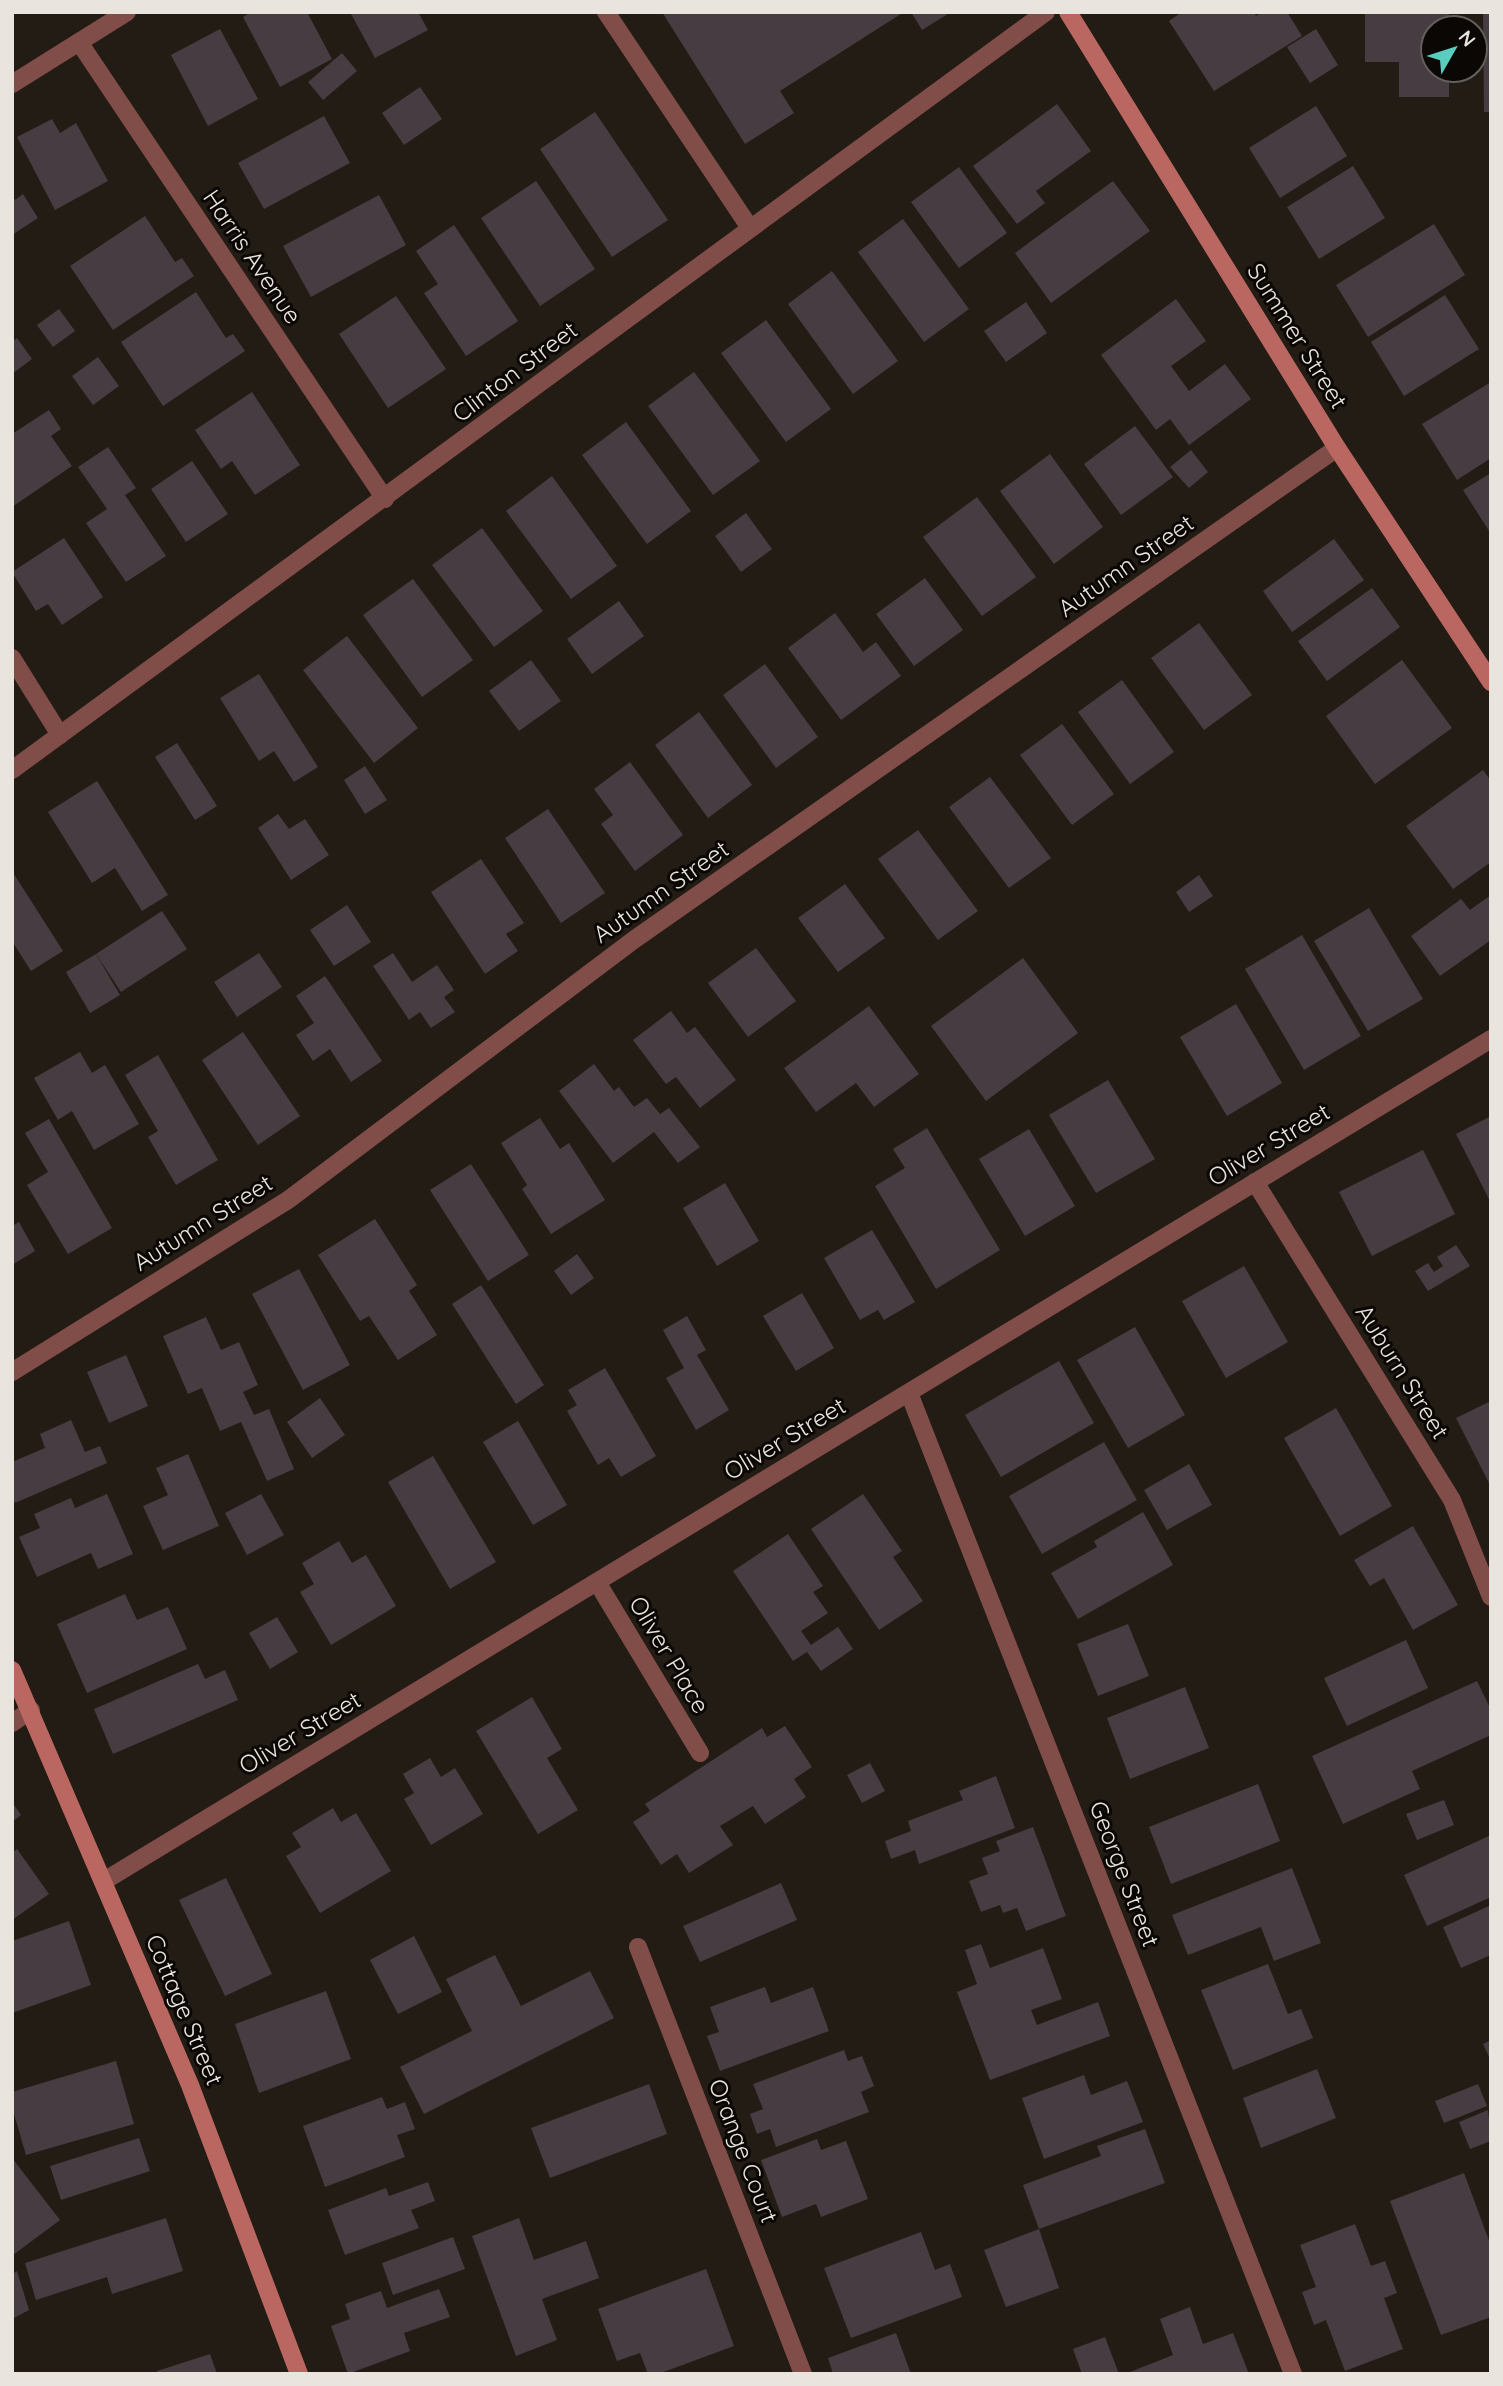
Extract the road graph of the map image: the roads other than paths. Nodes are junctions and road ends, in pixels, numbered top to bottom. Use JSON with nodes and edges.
{"nodes":[{"id":1,"x":127,"y":12,"type":"edge"},
{"id":2,"x":606,"y":12,"type":"edge"},
{"id":3,"x":1046,"y":12,"type":"edge"},
{"id":4,"x":1068,"y":12,"type":"edge"},
{"id":5,"x":79,"y":42,"type":"junction"},
{"id":6,"x":12,"y":84,"type":"edge"},
{"id":7,"x":750,"y":228,"type":"junction"},
{"id":8,"x":1337,"y":448,"type":"junction"},
{"id":9,"x":385,"y":499,"type":"junction"},
{"id":10,"x":12,"y":658,"type":"edge"},
{"id":11,"x":1491,"y":682,"type":"edge"},
{"id":12,"x":60,"y":735,"type":"junction"},
{"id":13,"x":12,"y":770,"type":"edge"},
{"id":14,"x":1491,"y":1039,"type":"edge"},
{"id":15,"x":1255,"y":1182,"type":"junction"},
{"id":16,"x":12,"y":1372,"type":"edge"},
{"id":17,"x":909,"y":1393,"type":"junction"},
{"id":18,"x":597,"y":1582,"type":"junction"},
{"id":19,"x":1491,"y":1597,"type":"edge"},
{"id":20,"x":12,"y":1670,"type":"edge"},
{"id":21,"x":31,"y":1710,"type":"junction"},
{"id":22,"x":12,"y":1723,"type":"edge"},
{"id":23,"x":700,"y":1753,"type":"dead end"},
{"id":24,"x":104,"y":1881,"type":"junction"},
{"id":25,"x":638,"y":1947,"type":"dead end"},
{"id":26,"x":299,"y":2374,"type":"edge"},
{"id":27,"x":803,"y":2374,"type":"edge"},
{"id":28,"x":1293,"y":2374,"type":"edge"}],
"edges":[{"from":1,"to":5,"type":"street"},
{"from":2,"to":7,"type":"street"},
{"from":3,"to":7,"type":"street","name":"Clinton Street"},
{"from":4,"to":8,"type":"street","name":"Summer Street"},
{"from":5,"to":6,"type":"street"},
{"from":5,"to":9,"type":"street","name":"Harris Avenue"},
{"from":7,"to":9,"type":"street","name":"Clinton Street"},
{"from":8,"to":11,"type":"street","name":"Summer Street"},
{"from":8,"to":16,"type":"street","name":"Autumn Street"},
{"from":9,"to":12,"type":"street","name":"Clinton Street"},
{"from":10,"to":12,"type":"street"},
{"from":12,"to":13,"type":"street","name":"Clinton Street"},
{"from":14,"to":15,"type":"street","name":"Oliver Street"},
{"from":15,"to":17,"type":"street","name":"Oliver Street"},
{"from":15,"to":19,"type":"street","name":"Auburn Street"},
{"from":17,"to":18,"type":"street","name":"Oliver Street"},
{"from":17,"to":28,"type":"street","name":"George Street"},
{"from":18,"to":23,"type":"street","name":"Oliver Place"},
{"from":18,"to":24,"type":"street","name":"Oliver Street"},
{"from":20,"to":21,"type":"street","name":"Cottage Street"},
{"from":21,"to":22,"type":"street"},
{"from":21,"to":24,"type":"street","name":"Cottage Street"},
{"from":24,"to":26,"type":"street","name":"Cottage Street"},
{"from":25,"to":27,"type":"street","name":"Orange Court"}]}
